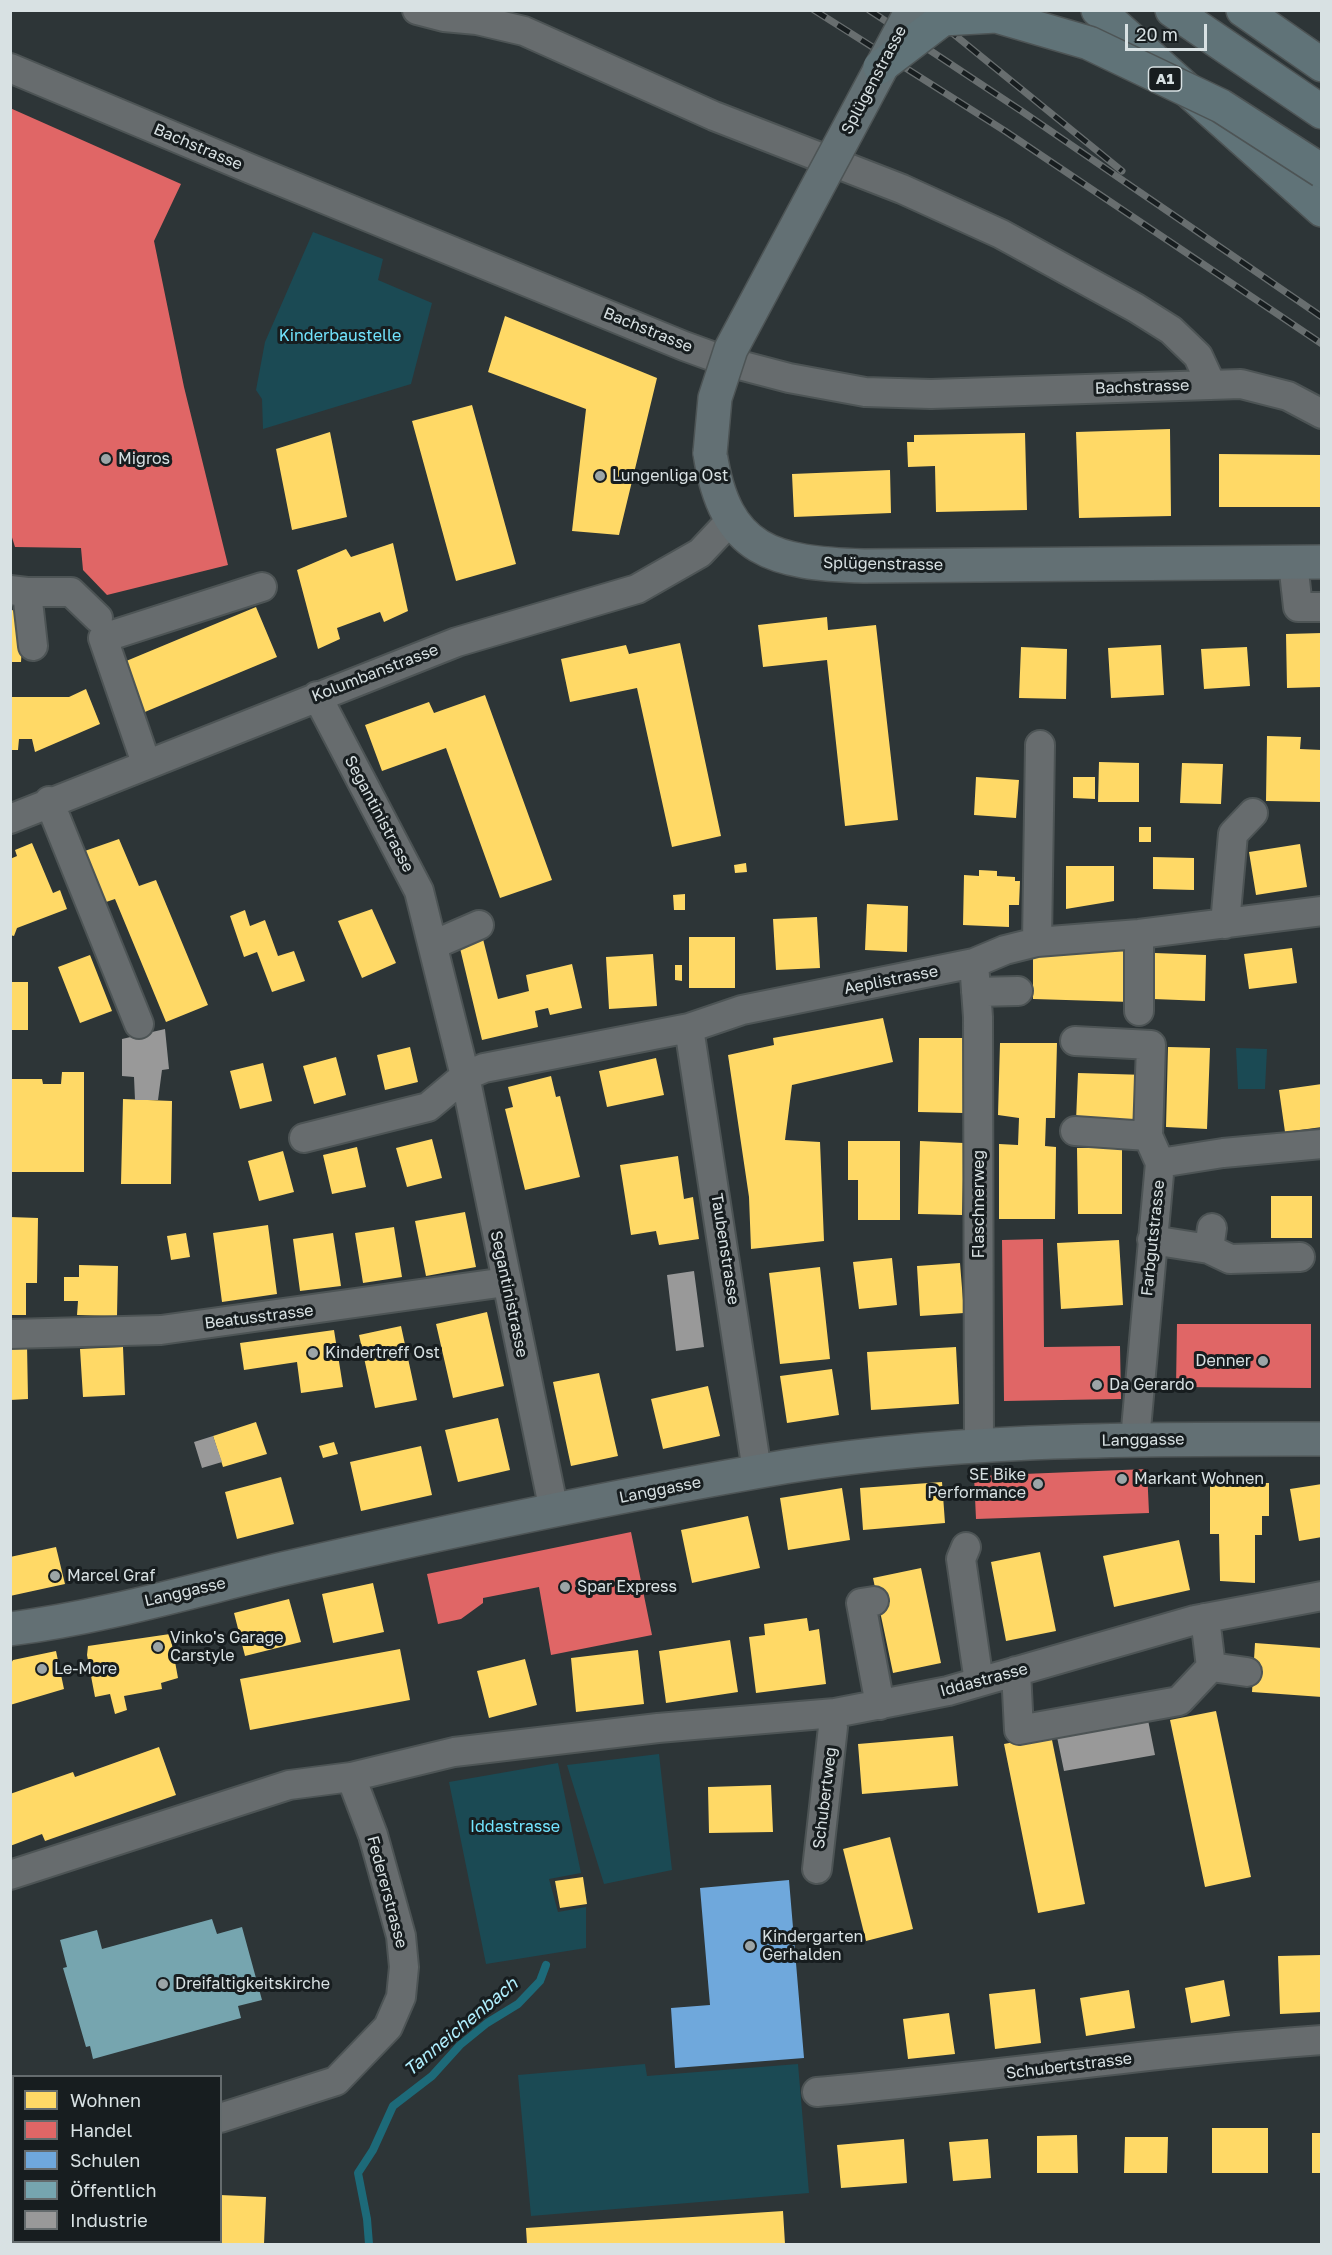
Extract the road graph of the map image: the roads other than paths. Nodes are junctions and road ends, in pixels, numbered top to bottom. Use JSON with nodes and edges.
{"nodes":[{"id":1,"x":417,"y":10,"type":"edge"},
{"id":2,"x":912,"y":10,"type":"edge"},
{"id":3,"x":1098,"y":10,"type":"edge"},
{"id":4,"x":1172,"y":10,"type":"edge"},
{"id":5,"x":1243,"y":10,"type":"edge"},
{"id":6,"x":993,"y":13,"type":"edge"},
{"id":7,"x":1322,"y":63,"type":"edge"},
{"id":8,"x":880,"y":67,"type":"junction"},
{"id":9,"x":10,"y":68,"type":"edge"},
{"id":10,"x":1322,"y":112,"type":"edge"},
{"id":11,"x":1322,"y":171,"type":"edge"},
{"id":12,"x":1322,"y":210,"type":"edge"},
{"id":13,"x":1212,"y":384,"type":"junction"},
{"id":14,"x":1322,"y":414,"type":"edge"},
{"id":15,"x":731,"y":520,"type":"junction"},
{"id":16,"x":1307,"y":563,"type":"edge"},
{"id":17,"x":262,"y":587,"type":"dead end"},
{"id":18,"x":19,"y":591,"type":"edge"},
{"id":19,"x":1322,"y":607,"type":"edge"},
{"id":20,"x":98,"y":618,"type":"dead end"},
{"id":21,"x":33,"y":646,"type":"dead end"},
{"id":22,"x":317,"y":696,"type":"junction"},
{"id":23,"x":1040,"y":745,"type":"dead end"},
{"id":24,"x":146,"y":763,"type":"junction"},
{"id":25,"x":49,"y":801,"type":"junction"},
{"id":26,"x":1253,"y":813,"type":"dead end"},
{"id":27,"x":10,"y":819,"type":"edge"},
{"id":28,"x":1322,"y":911,"type":"edge"},
{"id":29,"x":1225,"y":924,"type":"junction"},
{"id":30,"x":479,"y":925,"type":"dead end"},
{"id":31,"x":1139,"y":934,"type":"junction"},
{"id":32,"x":1037,"y":942,"type":"junction"},
{"id":33,"x":433,"y":945,"type":"junction"},
{"id":34,"x":974,"y":963,"type":"junction"},
{"id":35,"x":976,"y":992,"type":"junction"},
{"id":36,"x":1018,"y":992,"type":"dead end"},
{"id":37,"x":1139,"y":1011,"type":"dead end"},
{"id":38,"x":139,"y":1024,"type":"dead end"},
{"id":39,"x":689,"y":1028,"type":"junction"},
{"id":40,"x":1075,"y":1041,"type":"dead end"},
{"id":41,"x":465,"y":1076,"type":"junction"},
{"id":42,"x":1076,"y":1131,"type":"dead end"},
{"id":43,"x":304,"y":1137,"type":"dead end"},
{"id":44,"x":1148,"y":1137,"type":"junction"},
{"id":45,"x":1322,"y":1144,"type":"edge"},
{"id":46,"x":1160,"y":1163,"type":"junction"},
{"id":47,"x":1152,"y":1240,"type":"junction"},
{"id":48,"x":1300,"y":1257,"type":"dead end"},
{"id":49,"x":506,"y":1282,"type":"junction"},
{"id":50,"x":10,"y":1334,"type":"edge"},
{"id":51,"x":1322,"y":1439,"type":"edge"},
{"id":52,"x":1135,"y":1440,"type":"junction"},
{"id":53,"x":979,"y":1446,"type":"junction"},
{"id":54,"x":757,"y":1471,"type":"junction"},
{"id":55,"x":554,"y":1511,"type":"junction"},
{"id":56,"x":966,"y":1547,"type":"dead end"},
{"id":57,"x":1322,"y":1596,"type":"edge"},
{"id":58,"x":874,"y":1601,"type":"dead end"},
{"id":59,"x":1205,"y":1618,"type":"junction"},
{"id":60,"x":10,"y":1629,"type":"edge"},
{"id":61,"x":1210,"y":1666,"type":"junction"},
{"id":62,"x":1016,"y":1671,"type":"junction"},
{"id":63,"x":1247,"y":1672,"type":"dead end"},
{"id":64,"x":979,"y":1682,"type":"junction"},
{"id":65,"x":880,"y":1705,"type":"junction"},
{"id":66,"x":834,"y":1727,"type":"dead end"},
{"id":67,"x":351,"y":1777,"type":"junction"},
{"id":68,"x":817,"y":1869,"type":"dead end"},
{"id":69,"x":10,"y":1875,"type":"edge"},
{"id":70,"x":1322,"y":2040,"type":"edge"},
{"id":71,"x":817,"y":2092,"type":"dead end"},
{"id":72,"x":222,"y":2117,"type":"edge"}],
"edges":[{"from":1,"to":13,"type":"street"},
{"from":2,"to":8,"type":"main road","name":"Splügenstrasse","bridge":true},
{"from":3,"to":12,"type":"highway","number":"A1"},
{"from":4,"to":10,"type":"highway"},
{"from":5,"to":7,"type":"highway"},
{"from":6,"to":8,"type":"highway","number":"A1","bridge":true},
{"from":6,"to":11,"type":"highway","number":"A1","bridge":true},
{"from":8,"to":15,"type":"main road","name":"Splügenstrasse","bridge":true},
{"from":9,"to":13,"type":"street","name":"Bachstrasse"},
{"from":13,"to":14,"type":"street","name":"Bachstrasse"},
{"from":15,"to":16,"type":"main road","name":"Splügenstrasse"},
{"from":15,"to":22,"type":"street","name":"Kolumbanstrasse"},
{"from":16,"to":19,"type":"street"},
{"from":17,"to":24,"type":"street"},
{"from":18,"to":20,"type":"street"},
{"from":18,"to":21,"type":"street"},
{"from":22,"to":24,"type":"street","name":"Kolumbanstrasse"},
{"from":22,"to":33,"type":"street","name":"Segantinistrasse"},
{"from":23,"to":32,"type":"street"},
{"from":24,"to":25,"type":"street","name":"Kolumbanstrasse"},
{"from":25,"to":27,"type":"street","name":"Kolumbanstrasse"},
{"from":25,"to":38,"type":"street"},
{"from":26,"to":29,"type":"street"},
{"from":28,"to":29,"type":"street","name":"Aeplistrasse"},
{"from":29,"to":31,"type":"street","name":"Aeplistrasse"},
{"from":30,"to":33,"type":"street"},
{"from":31,"to":32,"type":"street","name":"Aeplistrasse"},
{"from":31,"to":37,"type":"street"},
{"from":32,"to":34,"type":"street","name":"Aeplistrasse"},
{"from":33,"to":41,"type":"street","name":"Segantinistrasse"},
{"from":34,"to":35,"type":"street","name":"Flaschnerweg"},
{"from":34,"to":39,"type":"street","name":"Aeplistrasse"},
{"from":35,"to":36,"type":"street"},
{"from":35,"to":53,"type":"street","name":"Flaschnerweg"},
{"from":39,"to":41,"type":"street","name":"Aeplistrasse"},
{"from":39,"to":54,"type":"street","name":"Taubenstrasse"},
{"from":40,"to":44,"type":"street"},
{"from":41,"to":43,"type":"street"},
{"from":41,"to":49,"type":"street","name":"Segantinistrasse"},
{"from":42,"to":44,"type":"street"},
{"from":44,"to":46,"type":"street"},
{"from":45,"to":46,"type":"street","name":"Farbgutstrasse"},
{"from":46,"to":47,"type":"street","name":"Farbgutstrasse"},
{"from":47,"to":48,"type":"street"},
{"from":47,"to":52,"type":"street","name":"Farbgutstrasse"},
{"from":49,"to":50,"type":"street","name":"Beatusstrasse"},
{"from":49,"to":55,"type":"street","name":"Segantinistrasse"},
{"from":51,"to":52,"type":"main road","name":"Langgasse"},
{"from":52,"to":53,"type":"main road","name":"Langgasse"},
{"from":53,"to":54,"type":"main road","name":"Langgasse"},
{"from":54,"to":55,"type":"main road","name":"Langgasse"},
{"from":55,"to":60,"type":"main road","name":"Langgasse"},
{"from":56,"to":64,"type":"street"},
{"from":57,"to":59,"type":"street","name":"Iddastrasse"},
{"from":58,"to":65,"type":"street"},
{"from":59,"to":61,"type":"street"},
{"from":59,"to":62,"type":"street","name":"Iddastrasse"},
{"from":61,"to":62,"type":"street"},
{"from":61,"to":63,"type":"street"},
{"from":62,"to":64,"type":"street","name":"Iddastrasse"},
{"from":64,"to":65,"type":"street","name":"Iddastrasse"},
{"from":65,"to":67,"type":"street","name":"Iddastrasse"},
{"from":66,"to":68,"type":"street","name":"Schubertweg"},
{"from":67,"to":69,"type":"street","name":"Iddastrasse"},
{"from":67,"to":72,"type":"street","name":"Federerstrasse"},
{"from":70,"to":71,"type":"street","name":"Schubertstrasse"}]}
